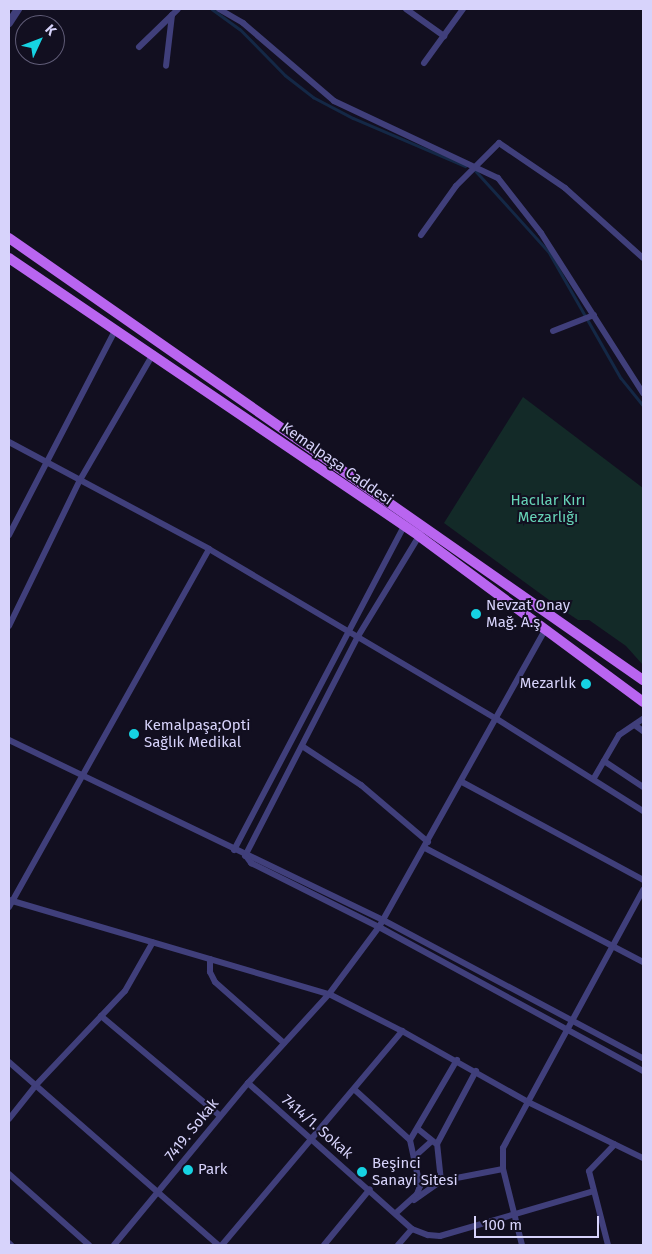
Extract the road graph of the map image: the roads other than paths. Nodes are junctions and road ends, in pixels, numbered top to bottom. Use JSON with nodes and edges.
{"nodes":[{"id":1,"x":18,"y":9,"type":"edge"},
{"id":2,"x":178,"y":9,"type":"edge"},
{"id":3,"x":219,"y":9,"type":"edge"},
{"id":4,"x":406,"y":9,"type":"edge"},
{"id":5,"x":463,"y":9,"type":"edge"},
{"id":6,"x":172,"y":15,"type":"junction"},
{"id":7,"x":9,"y":23,"type":"edge"},
{"id":8,"x":444,"y":36,"type":"junction"},
{"id":9,"x":139,"y":47,"type":"dead end"},
{"id":10,"x":424,"y":63,"type":"dead end"},
{"id":11,"x":166,"y":66,"type":"dead end"},
{"id":12,"x":475,"y":166,"type":"junction"},
{"id":13,"x":421,"y":235,"type":"dead end"},
{"id":14,"x":9,"y":238,"type":"edge"},
{"id":15,"x":9,"y":258,"type":"edge"},
{"id":16,"x":643,"y":258,"type":"edge"},
{"id":17,"x":592,"y":316,"type":"junction"},
{"id":18,"x":116,"y":329,"type":"junction"},
{"id":19,"x":553,"y":331,"type":"dead end"},
{"id":20,"x":153,"y":354,"type":"junction"},
{"id":21,"x":643,"y":392,"type":"edge"},
{"id":22,"x":9,"y":442,"type":"edge"},
{"id":23,"x":45,"y":462,"type":"junction"},
{"id":24,"x":80,"y":480,"type":"junction"},
{"id":25,"x":403,"y":528,"type":"junction"},
{"id":26,"x":9,"y":535,"type":"edge"},
{"id":27,"x":419,"y":536,"type":"junction"},
{"id":28,"x":209,"y":549,"type":"junction"},
{"id":29,"x":9,"y":626,"type":"edge"},
{"id":30,"x":546,"y":628,"type":"junction"},
{"id":31,"x":349,"y":632,"type":"junction"},
{"id":32,"x":357,"y":638,"type":"junction"},
{"id":33,"x":643,"y":680,"type":"edge"},
{"id":34,"x":643,"y":702,"type":"edge"},
{"id":35,"x":497,"y":719,"type":"junction"},
{"id":36,"x":643,"y":719,"type":"edge"},
{"id":37,"x":636,"y":726,"type":"junction"},
{"id":38,"x":643,"y":731,"type":"edge"},
{"id":39,"x":9,"y":740,"type":"edge"},
{"id":40,"x":302,"y":746,"type":"junction"},
{"id":41,"x":604,"y":761,"type":"junction"},
{"id":42,"x":84,"y":777,"type":"junction"},
{"id":43,"x":594,"y":778,"type":"junction"},
{"id":44,"x":462,"y":782,"type":"junction"},
{"id":45,"x":643,"y":786,"type":"edge"},
{"id":46,"x":643,"y":811,"type":"edge"},
{"id":47,"x":427,"y":845,"type":"junction"},
{"id":48,"x":234,"y":850,"type":"junction"},
{"id":49,"x":246,"y":856,"type":"junction"},
{"id":50,"x":643,"y":880,"type":"edge"},
{"id":51,"x":643,"y":890,"type":"edge"},
{"id":52,"x":10,"y":903,"type":"edge"},
{"id":53,"x":383,"y":920,"type":"junction"},
{"id":54,"x":379,"y":927,"type":"junction"},
{"id":55,"x":154,"y":942,"type":"junction"},
{"id":56,"x":614,"y":946,"type":"junction"},
{"id":57,"x":210,"y":959,"type":"junction"},
{"id":58,"x":643,"y":962,"type":"edge"},
{"id":59,"x":329,"y":994,"type":"junction"},
{"id":60,"x":101,"y":1016,"type":"junction"},
{"id":61,"x":572,"y":1018,"type":"junction"},
{"id":62,"x":402,"y":1030,"type":"junction"},
{"id":63,"x":567,"y":1030,"type":"junction"},
{"id":64,"x":284,"y":1043,"type":"junction"},
{"id":65,"x":643,"y":1058,"type":"edge"},
{"id":66,"x":457,"y":1060,"type":"junction"},
{"id":67,"x":9,"y":1062,"type":"edge"},
{"id":68,"x":476,"y":1071,"type":"junction"},
{"id":69,"x":643,"y":1071,"type":"edge"},
{"id":70,"x":248,"y":1083,"type":"junction"},
{"id":71,"x":36,"y":1086,"type":"junction"},
{"id":72,"x":355,"y":1090,"type":"junction"},
{"id":73,"x":528,"y":1102,"type":"junction"},
{"id":74,"x":220,"y":1116,"type":"junction"},
{"id":75,"x":9,"y":1119,"type":"edge"},
{"id":76,"x":418,"y":1129,"type":"junction"},
{"id":77,"x":312,"y":1139,"type":"junction"},
{"id":78,"x":410,"y":1140,"type":"junction"},
{"id":79,"x":435,"y":1142,"type":"junction"},
{"id":80,"x":615,"y":1144,"type":"junction"},
{"id":81,"x":414,"y":1157,"type":"junction"},
{"id":82,"x":643,"y":1158,"type":"edge"},
{"id":83,"x":503,"y":1169,"type":"junction"},
{"id":84,"x":9,"y":1174,"type":"edge"},
{"id":85,"x":441,"y":1181,"type":"junction"},
{"id":86,"x":370,"y":1190,"type":"junction"},
{"id":87,"x":594,"y":1191,"type":"junction"},
{"id":88,"x":157,"y":1193,"type":"junction"},
{"id":89,"x":396,"y":1213,"type":"junction"},
{"id":90,"x":514,"y":1216,"type":"junction"},
{"id":91,"x":412,"y":1229,"type":"junction"},
{"id":92,"x":89,"y":1245,"type":"edge"},
{"id":93,"x":114,"y":1245,"type":"edge"},
{"id":94,"x":218,"y":1245,"type":"edge"},
{"id":95,"x":222,"y":1245,"type":"edge"},
{"id":96,"x":324,"y":1245,"type":"edge"},
{"id":97,"x":398,"y":1245,"type":"edge"},
{"id":98,"x":522,"y":1245,"type":"edge"},
{"id":99,"x":608,"y":1245,"type":"edge"}],
"edges":[{"from":1,"to":7,"type":"street"},
{"from":2,"to":6,"type":"street"},
{"from":3,"to":12,"type":"street"},
{"from":4,"to":8,"type":"street"},
{"from":5,"to":8,"type":"street"},
{"from":6,"to":9,"type":"street"},
{"from":6,"to":11,"type":"street"},
{"from":8,"to":10,"type":"street"},
{"from":12,"to":13,"type":"street"},
{"from":12,"to":16,"type":"street"},
{"from":12,"to":17,"type":"street"},
{"from":14,"to":33,"type":"main road","name":"Kemalpaşa Caddesi"},
{"from":15,"to":18,"type":"main road","name":"Kemalpaşa Caddesi"},
{"from":17,"to":19,"type":"street"},
{"from":17,"to":21,"type":"street"},
{"from":18,"to":20,"type":"main road","name":"Kemalpaşa Caddesi"},
{"from":18,"to":23,"type":"street"},
{"from":20,"to":24,"type":"street"},
{"from":20,"to":25,"type":"main road","name":"Kemalpaşa Caddesi"},
{"from":22,"to":23,"type":"street"},
{"from":23,"to":24,"type":"street"},
{"from":23,"to":26,"type":"street"},
{"from":24,"to":28,"type":"street"},
{"from":24,"to":29,"type":"street"},
{"from":25,"to":27,"type":"main road","name":"Kemalpaşa Caddesi"},
{"from":25,"to":31,"type":"street"},
{"from":27,"to":30,"type":"main road","name":"Kemalpaşa Caddesi"},
{"from":27,"to":32,"type":"street"},
{"from":28,"to":31,"type":"street"},
{"from":28,"to":42,"type":"street"},
{"from":30,"to":34,"type":"main road","name":"Kemalpaşa Caddesi"},
{"from":30,"to":35,"type":"street","name":"7419. Sokak"},
{"from":31,"to":32,"type":"street"},
{"from":31,"to":48,"type":"street"},
{"from":32,"to":35,"type":"street"},
{"from":32,"to":40,"type":"street"},
{"from":35,"to":43,"type":"street"},
{"from":35,"to":44,"type":"street","name":"7419. Sokak"},
{"from":36,"to":37,"type":"street"},
{"from":37,"to":38,"type":"street"},
{"from":37,"to":41,"type":"street"},
{"from":39,"to":42,"type":"street"},
{"from":40,"to":47,"type":"street"},
{"from":40,"to":49,"type":"street"},
{"from":41,"to":43,"type":"street"},
{"from":41,"to":45,"type":"street"},
{"from":42,"to":48,"type":"street"},
{"from":42,"to":52,"type":"street"},
{"from":43,"to":46,"type":"street"},
{"from":44,"to":47,"type":"street","name":"7419. Sokak"},
{"from":44,"to":50,"type":"street"},
{"from":47,"to":53,"type":"street","name":"7419. Sokak"},
{"from":47,"to":56,"type":"street"},
{"from":48,"to":49,"type":"street"},
{"from":49,"to":53,"type":"street"},
{"from":49,"to":54,"type":"street"},
{"from":51,"to":56,"type":"street"},
{"from":52,"to":55,"type":"street"},
{"from":53,"to":54,"type":"street","name":"7419. Sokak"},
{"from":53,"to":61,"type":"street"},
{"from":54,"to":59,"type":"street","name":"7419. Sokak"},
{"from":54,"to":63,"type":"street"},
{"from":55,"to":57,"type":"street"},
{"from":55,"to":60,"type":"street"},
{"from":56,"to":58,"type":"street"},
{"from":56,"to":61,"type":"street"},
{"from":57,"to":59,"type":"street"},
{"from":57,"to":64,"type":"street"},
{"from":59,"to":62,"type":"street"},
{"from":59,"to":64,"type":"street","name":"7419. Sokak"},
{"from":60,"to":71,"type":"street"},
{"from":60,"to":74,"type":"street"},
{"from":61,"to":63,"type":"street"},
{"from":61,"to":65,"type":"street"},
{"from":62,"to":66,"type":"street"},
{"from":62,"to":72,"type":"street"},
{"from":63,"to":69,"type":"street"},
{"from":63,"to":73,"type":"street"},
{"from":64,"to":70,"type":"street","name":"7419. Sokak"},
{"from":66,"to":68,"type":"street"},
{"from":66,"to":76,"type":"street"},
{"from":67,"to":71,"type":"street"},
{"from":68,"to":73,"type":"street"},
{"from":68,"to":79,"type":"street"},
{"from":70,"to":74,"type":"street","name":"7419. Sokak"},
{"from":70,"to":77,"type":"street","name":"7414/1. Sokak"},
{"from":71,"to":75,"type":"street"},
{"from":71,"to":88,"type":"street"},
{"from":72,"to":77,"type":"street"},
{"from":72,"to":78,"type":"street"},
{"from":73,"to":80,"type":"street"},
{"from":73,"to":83,"type":"street"},
{"from":74,"to":88,"type":"street","name":"7419. Sokak"},
{"from":76,"to":78,"type":"street"},
{"from":76,"to":79,"type":"street"},
{"from":77,"to":86,"type":"street","name":"7414/1. Sokak"},
{"from":77,"to":95,"type":"street"},
{"from":78,"to":81,"type":"street"},
{"from":79,"to":81,"type":"street"},
{"from":79,"to":85,"type":"street"},
{"from":80,"to":82,"type":"street"},
{"from":80,"to":87,"type":"street"},
{"from":81,"to":89,"type":"street"},
{"from":83,"to":85,"type":"street"},
{"from":83,"to":90,"type":"street"},
{"from":84,"to":92,"type":"street"},
{"from":85,"to":89,"type":"street"},
{"from":86,"to":89,"type":"street","name":"7414/1. Sokak"},
{"from":86,"to":96,"type":"street"},
{"from":87,"to":90,"type":"street"},
{"from":87,"to":99,"type":"street"},
{"from":88,"to":93,"type":"street","name":"7419. Sokak"},
{"from":88,"to":94,"type":"street"},
{"from":89,"to":91,"type":"street","name":"7414/1. Sokak"},
{"from":90,"to":91,"type":"street"},
{"from":90,"to":98,"type":"street"},
{"from":91,"to":97,"type":"street"}]}
